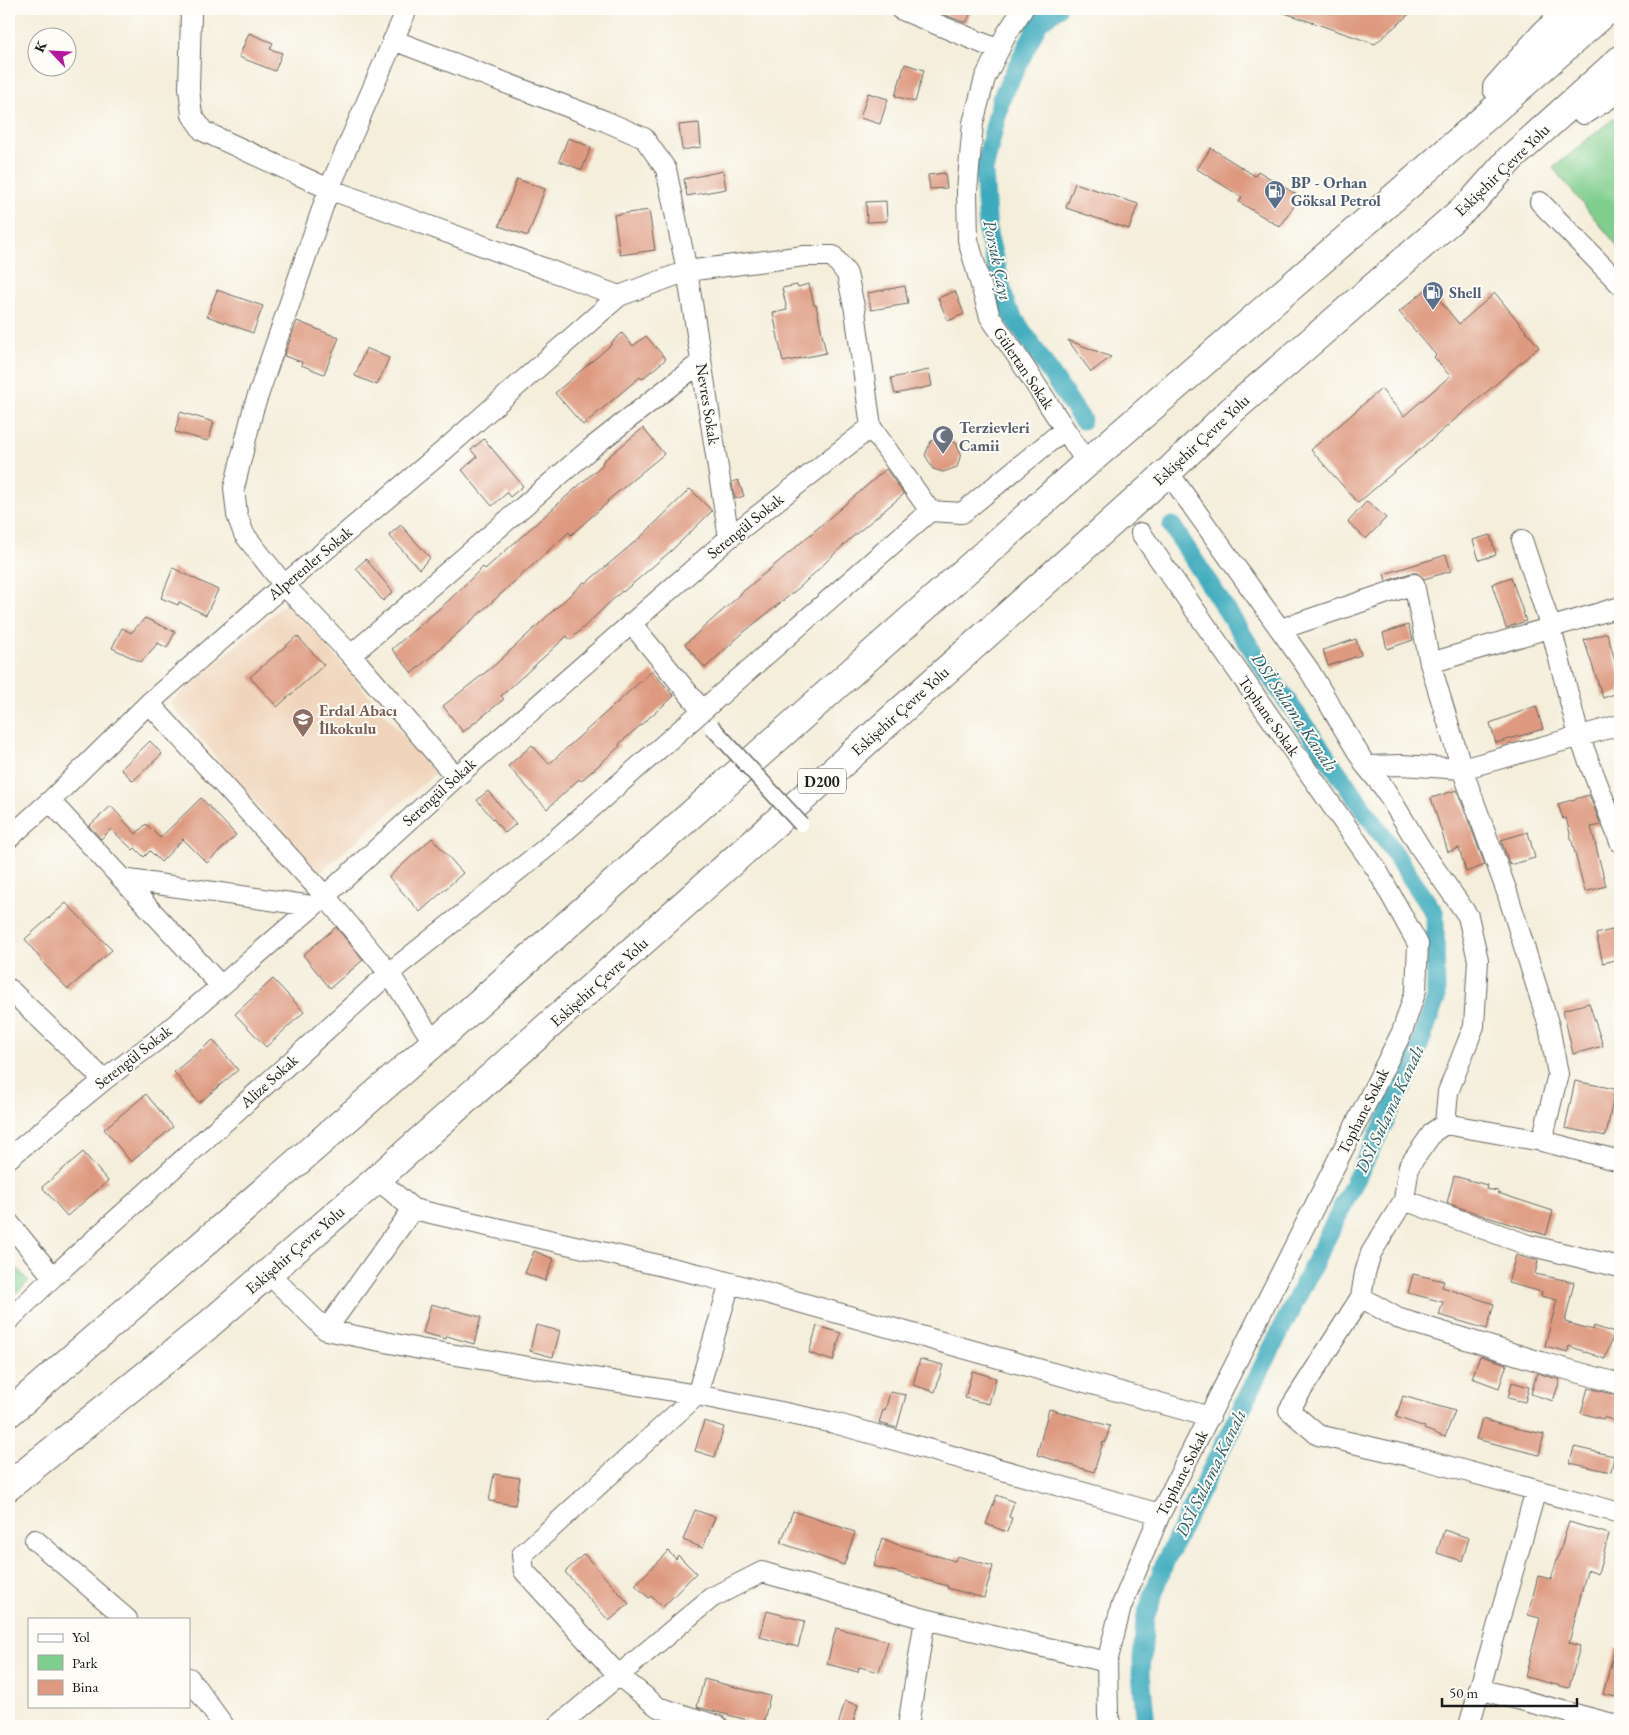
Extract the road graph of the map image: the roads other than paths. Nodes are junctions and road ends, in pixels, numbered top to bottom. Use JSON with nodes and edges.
{"nodes":[{"id":1,"x":189,"y":9,"type":"edge"},
{"id":2,"x":407,"y":9,"type":"edge"},
{"id":3,"x":900,"y":9,"type":"edge"},
{"id":4,"x":1023,"y":9,"type":"edge"},
{"id":5,"x":1572,"y":9,"type":"edge"},
{"id":6,"x":1609,"y":9,"type":"edge"},
{"id":7,"x":394,"y":40,"type":"junction"},
{"id":8,"x":999,"y":50,"type":"junction"},
{"id":9,"x":1620,"y":60,"type":"edge"},
{"id":10,"x":1620,"y":87,"type":"edge"},
{"id":11,"x":1510,"y":159,"type":"junction"},
{"id":12,"x":1428,"y":168,"type":"junction"},
{"id":13,"x":329,"y":189,"type":"junction"},
{"id":14,"x":1540,"y":202,"type":"dead end"},
{"id":15,"x":687,"y":271,"type":"junction"},
{"id":16,"x":1620,"y":284,"type":"edge"},
{"id":17,"x":619,"y":296,"type":"junction"},
{"id":18,"x":701,"y":362,"type":"junction"},
{"id":19,"x":871,"y":426,"type":"junction"},
{"id":20,"x":1065,"y":429,"type":"junction"},
{"id":21,"x":1087,"y":463,"type":"junction"},
{"id":22,"x":1168,"y":472,"type":"junction"},
{"id":23,"x":930,"y":511,"type":"junction"},
{"id":24,"x":1141,"y":533,"type":"dead end"},
{"id":25,"x":729,"y":538,"type":"junction"},
{"id":26,"x":1522,"y":540,"type":"dead end"},
{"id":27,"x":284,"y":585,"type":"junction"},
{"id":28,"x":1620,"y":607,"type":"edge"},
{"id":29,"x":631,"y":624,"type":"junction"},
{"id":30,"x":1551,"y":628,"type":"junction"},
{"id":31,"x":1281,"y":629,"type":"junction"},
{"id":32,"x":352,"y":655,"type":"junction"},
{"id":33,"x":1430,"y":664,"type":"junction"},
{"id":34,"x":149,"y":703,"type":"junction"},
{"id":35,"x":702,"y":710,"type":"junction"},
{"id":36,"x":1620,"y":725,"type":"edge"},
{"id":37,"x":712,"y":727,"type":"dead end"},
{"id":38,"x":1580,"y":736,"type":"junction"},
{"id":39,"x":1366,"y":766,"type":"junction"},
{"id":40,"x":1462,"y":769,"type":"junction"},
{"id":41,"x":456,"y":777,"type":"junction"},
{"id":42,"x":50,"y":801,"type":"junction"},
{"id":43,"x":802,"y":824,"type":"dead end"},
{"id":44,"x":9,"y":838,"type":"edge"},
{"id":45,"x":1620,"y":842,"type":"edge"},
{"id":46,"x":122,"y":879,"type":"junction"},
{"id":47,"x":319,"y":901,"type":"junction"},
{"id":48,"x":389,"y":973,"type":"junction"},
{"id":49,"x":221,"y":986,"type":"junction"},
{"id":50,"x":9,"y":989,"type":"edge"},
{"id":51,"x":434,"y":1043,"type":"junction"},
{"id":52,"x":104,"y":1080,"type":"junction"},
{"id":53,"x":1445,"y":1124,"type":"junction"},
{"id":54,"x":1542,"y":1141,"type":"junction"},
{"id":55,"x":9,"y":1158,"type":"edge"},
{"id":56,"x":1620,"y":1161,"type":"edge"},
{"id":57,"x":377,"y":1179,"type":"junction"},
{"id":58,"x":1404,"y":1200,"type":"junction"},
{"id":59,"x":413,"y":1209,"type":"junction"},
{"id":60,"x":9,"y":1223,"type":"edge"},
{"id":61,"x":1620,"y":1267,"type":"edge"},
{"id":62,"x":268,"y":1273,"type":"junction"},
{"id":63,"x":53,"y":1276,"type":"junction"},
{"id":64,"x":730,"y":1283,"type":"junction"},
{"id":65,"x":1361,"y":1297,"type":"junction"},
{"id":66,"x":9,"y":1320,"type":"edge"},
{"id":67,"x":326,"y":1330,"type":"junction"},
{"id":68,"x":1620,"y":1384,"type":"edge"},
{"id":69,"x":697,"y":1394,"type":"junction"},
{"id":70,"x":9,"y":1412,"type":"edge"},
{"id":71,"x":1210,"y":1417,"type":"junction"},
{"id":72,"x":9,"y":1486,"type":"edge"},
{"id":73,"x":1536,"y":1490,"type":"junction"},
{"id":74,"x":1620,"y":1512,"type":"edge"},
{"id":75,"x":1160,"y":1514,"type":"junction"},
{"id":76,"x":35,"y":1540,"type":"dead end"},
{"id":77,"x":126,"y":1618,"type":"edge"},
{"id":78,"x":925,"y":1620,"type":"junction"},
{"id":79,"x":1107,"y":1662,"type":"junction"},
{"id":80,"x":618,"y":1675,"type":"junction"},
{"id":81,"x":190,"y":1679,"type":"edge"},
{"id":82,"x":1480,"y":1689,"type":"junction"},
{"id":83,"x":224,"y":1726,"type":"edge"},
{"id":84,"x":558,"y":1726,"type":"edge"},
{"id":85,"x":718,"y":1726,"type":"edge"},
{"id":86,"x":908,"y":1726,"type":"edge"},
{"id":87,"x":1111,"y":1726,"type":"edge"},
{"id":88,"x":1469,"y":1726,"type":"edge"},
{"id":89,"x":1620,"y":1726,"type":"edge"}],
"edges":[{"from":1,"to":13,"type":"street"},
{"from":2,"to":7,"type":"street"},
{"from":3,"to":8,"type":"street"},
{"from":4,"to":8,"type":"street","name":"Gülertan Sokak"},
{"from":5,"to":12,"type":"highway"},
{"from":6,"to":12,"type":"highway"},
{"from":7,"to":13,"type":"street"},
{"from":7,"to":15,"type":"street","name":"Nevres Sokak"},
{"from":8,"to":20,"type":"street","name":"Gülertan Sokak"},
{"from":9,"to":11,"type":"highway","name":"Eskişehir Çevre Yolu","number":"D200"},
{"from":10,"to":11,"type":"highway"},
{"from":11,"to":22,"type":"highway","name":"Eskişehir Çevre Yolu","number":"D200"},
{"from":12,"to":21,"type":"highway"},
{"from":13,"to":17,"type":"street"},
{"from":13,"to":27,"type":"street"},
{"from":14,"to":16,"type":"street"},
{"from":15,"to":17,"type":"street"},
{"from":15,"to":18,"type":"street","name":"Nevres Sokak"},
{"from":15,"to":19,"type":"street"},
{"from":17,"to":27,"type":"street","name":"Alperenler Sokak"},
{"from":18,"to":25,"type":"street","name":"Nevres Sokak"},
{"from":18,"to":32,"type":"street"},
{"from":19,"to":23,"type":"street"},
{"from":19,"to":25,"type":"street","name":"Serengül Sokak"},
{"from":20,"to":21,"type":"street","name":"Gülertan Sokak"},
{"from":20,"to":23,"type":"street"},
{"from":21,"to":51,"type":"highway"},
{"from":22,"to":31,"type":"street"},
{"from":22,"to":57,"type":"highway","name":"Eskişehir Çevre Yolu","number":"D200"},
{"from":23,"to":35,"type":"street","name":"Alize Sokak"},
{"from":24,"to":71,"type":"street","name":"Tophane Sokak"},
{"from":25,"to":29,"type":"street","name":"Serengül Sokak"},
{"from":26,"to":30,"type":"street"},
{"from":27,"to":32,"type":"street"},
{"from":27,"to":34,"type":"street","name":"Alperenler Sokak"},
{"from":28,"to":30,"type":"street"},
{"from":29,"to":35,"type":"street"},
{"from":29,"to":41,"type":"street","name":"Serengül Sokak"},
{"from":30,"to":33,"type":"street"},
{"from":30,"to":38,"type":"street"},
{"from":31,"to":33,"type":"street"},
{"from":31,"to":39,"type":"street"},
{"from":32,"to":41,"type":"street"},
{"from":33,"to":40,"type":"street"},
{"from":34,"to":42,"type":"street","name":"Alperenler Sokak"},
{"from":34,"to":47,"type":"street"},
{"from":35,"to":48,"type":"street","name":"Alize Sokak"},
{"from":36,"to":38,"type":"street"},
{"from":37,"to":43,"type":"street","bridge":true},
{"from":38,"to":40,"type":"street"},
{"from":38,"to":45,"type":"street"},
{"from":39,"to":40,"type":"street"},
{"from":39,"to":53,"type":"street"},
{"from":40,"to":54,"type":"street"},
{"from":41,"to":47,"type":"street","name":"Serengül Sokak"},
{"from":42,"to":44,"type":"street","name":"Alperenler Sokak"},
{"from":42,"to":46,"type":"street"},
{"from":46,"to":47,"type":"street"},
{"from":46,"to":49,"type":"street"},
{"from":47,"to":48,"type":"street"},
{"from":47,"to":49,"type":"street","name":"Serengül Sokak"},
{"from":48,"to":51,"type":"street"},
{"from":48,"to":63,"type":"street","name":"Alize Sokak"},
{"from":49,"to":52,"type":"street","name":"Serengül Sokak"},
{"from":50,"to":52,"type":"street"},
{"from":51,"to":70,"type":"highway"},
{"from":52,"to":55,"type":"street","name":"Serengül Sokak"},
{"from":53,"to":54,"type":"street"},
{"from":53,"to":58,"type":"street"},
{"from":54,"to":56,"type":"street"},
{"from":57,"to":59,"type":"street"},
{"from":57,"to":62,"type":"highway","name":"Eskişehir Çevre Yolu","number":"D200"},
{"from":58,"to":61,"type":"street"},
{"from":58,"to":65,"type":"street"},
{"from":59,"to":64,"type":"street"},
{"from":59,"to":67,"type":"street"},
{"from":60,"to":63,"type":"street"},
{"from":62,"to":67,"type":"street"},
{"from":62,"to":72,"type":"highway","name":"Eskişehir Çevre Yolu","number":"D200"},
{"from":63,"to":66,"type":"street","name":"Alize Sokak"},
{"from":64,"to":69,"type":"street"},
{"from":64,"to":71,"type":"street"},
{"from":65,"to":68,"type":"street"},
{"from":65,"to":73,"type":"street"},
{"from":67,"to":69,"type":"street"},
{"from":69,"to":75,"type":"street"},
{"from":69,"to":80,"type":"street"},
{"from":71,"to":75,"type":"street","name":"Tophane Sokak"},
{"from":73,"to":74,"type":"street"},
{"from":73,"to":82,"type":"street"},
{"from":75,"to":79,"type":"street","name":"Tophane Sokak"},
{"from":76,"to":77,"type":"street"},
{"from":78,"to":79,"type":"street"},
{"from":78,"to":80,"type":"street"},
{"from":78,"to":86,"type":"street"},
{"from":79,"to":87,"type":"street","name":"Tophane Sokak"},
{"from":80,"to":84,"type":"street"},
{"from":80,"to":85,"type":"street"},
{"from":81,"to":83,"type":"street"},
{"from":82,"to":88,"type":"street"},
{"from":82,"to":89,"type":"street"}]}
